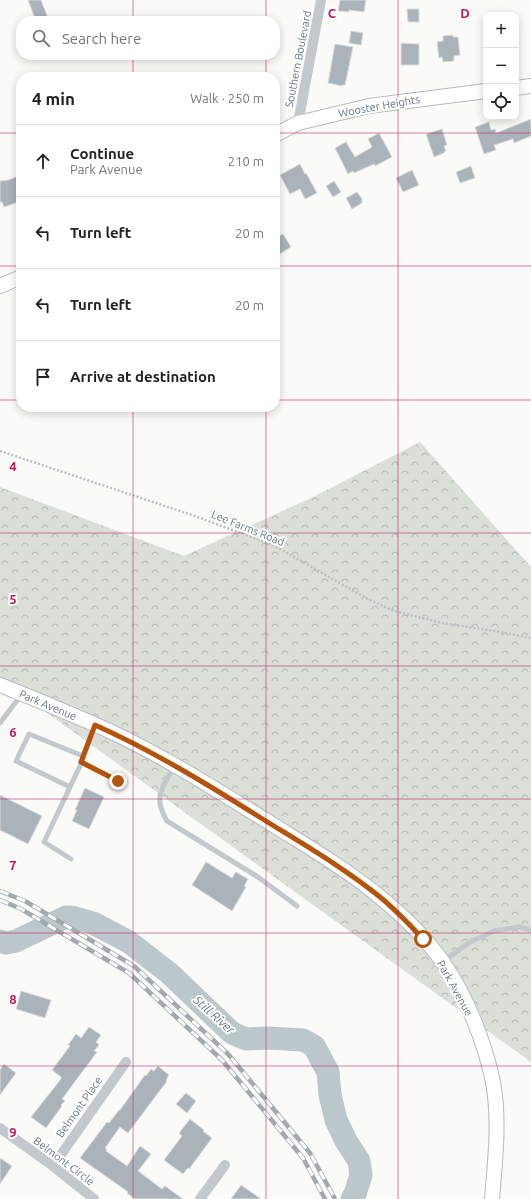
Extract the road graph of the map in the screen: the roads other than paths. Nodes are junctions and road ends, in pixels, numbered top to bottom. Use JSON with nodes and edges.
{"nodes":[{"id":1,"x":321,"y":0,"type":"edge"},
{"id":2,"x":531,"y":86,"type":"edge"},
{"id":3,"x":519,"y":88,"type":"edge"},
{"id":4,"x":483,"y":91,"type":"edge"},
{"id":5,"x":298,"y":123,"type":"junction"},
{"id":6,"x":280,"y":132,"type":"edge"},
{"id":7,"x":16,"y":279,"type":"edge"},
{"id":8,"x":0,"y":286,"type":"edge"},
{"id":9,"x":0,"y":685,"type":"edge"},
{"id":10,"x":22,"y":694,"type":"junction"},
{"id":11,"x":0,"y":723,"type":"edge"},
{"id":12,"x":95,"y":725,"type":"junction"},
{"id":13,"x":83,"y":756,"type":"junction"},
{"id":14,"x":81,"y":762,"type":"junction"},
{"id":15,"x":174,"y":765,"type":"junction"},
{"id":16,"x":118,"y":781,"type":"dead end"},
{"id":17,"x":70,"y":787,"type":"junction"},
{"id":18,"x":72,"y":859,"type":"dead end"},
{"id":19,"x":297,"y":906,"type":"dead end"},
{"id":20,"x":531,"y":930,"type":"edge"},
{"id":21,"x":442,"y":961,"type":"junction"},
{"id":22,"x":126,"y":1062,"type":"dead end"},
{"id":23,"x":0,"y":1128,"type":"edge"},
{"id":24,"x":225,"y":1165,"type":"dead end"},
{"id":25,"x":53,"y":1166,"type":"junction"},
{"id":26,"x":94,"y":1199,"type":"edge"},
{"id":27,"x":200,"y":1199,"type":"edge"},
{"id":28,"x":492,"y":1199,"type":"edge"}],
"edges":[{"from":1,"to":5,"type":"street","name":"Southern Boulevard"},
{"from":2,"to":3,"type":"main road"},
{"from":4,"to":5,"type":"main road","name":"Wooster Heights"},
{"from":5,"to":6,"type":"main road","name":"Wooster Heights"},
{"from":7,"to":8,"type":"main road"},
{"from":9,"to":10,"type":"main road","name":"Park Avenue"},
{"from":10,"to":11,"type":"lane"},
{"from":10,"to":12,"type":"main road","name":"Park Avenue"},
{"from":12,"to":13,"type":"lane"},
{"from":12,"to":15,"type":"main road","name":"Park Avenue"},
{"from":13,"to":14,"type":"lane"},
{"from":13,"to":17,"type":"lane"},
{"from":14,"to":16,"type":"lane"},
{"from":14,"to":17,"type":"lane"},
{"from":15,"to":19,"type":"lane"},
{"from":15,"to":21,"type":"main road","name":"Park Avenue"},
{"from":17,"to":18,"type":"lane"},
{"from":20,"to":21,"type":"lane"},
{"from":21,"to":28,"type":"main road","name":"Park Avenue"},
{"from":22,"to":25,"type":"street","name":"Belmont Place"},
{"from":23,"to":25,"type":"street","name":"Belmont Circle"},
{"from":24,"to":27,"type":"street"},
{"from":25,"to":26,"type":"street","name":"Belmont Circle"}]}
